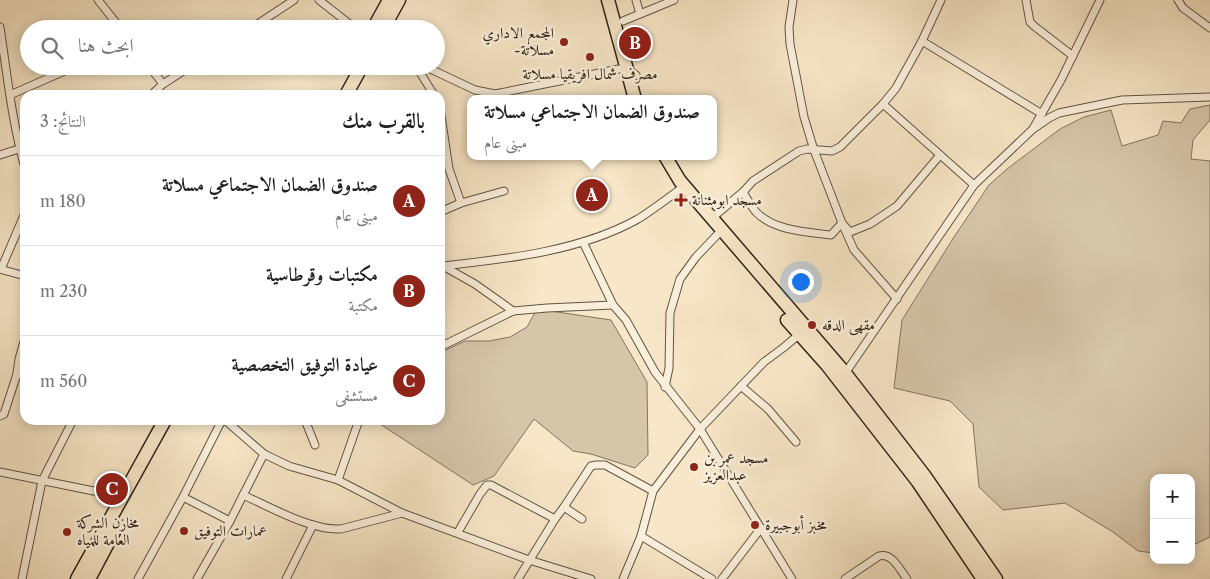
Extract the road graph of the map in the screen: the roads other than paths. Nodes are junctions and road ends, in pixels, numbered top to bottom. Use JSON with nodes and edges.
{"nodes":[{"id":1,"x":98,"y":0,"type":"edge"},
{"id":2,"x":294,"y":0,"type":"edge"},
{"id":3,"x":319,"y":0,"type":"edge"},
{"id":4,"x":389,"y":0,"type":"edge"},
{"id":5,"x":399,"y":0,"type":"edge"},
{"id":6,"x":608,"y":0,"type":"edge"},
{"id":7,"x":616,"y":0,"type":"edge"},
{"id":8,"x":636,"y":0,"type":"edge"},
{"id":9,"x":674,"y":0,"type":"edge"},
{"id":10,"x":792,"y":0,"type":"edge"},
{"id":11,"x":940,"y":0,"type":"edge"},
{"id":12,"x":1026,"y":0,"type":"edge"},
{"id":13,"x":1100,"y":0,"type":"edge"},
{"id":14,"x":1178,"y":0,"type":"edge"},
{"id":15,"x":640,"y":14,"type":"junction"},
{"id":16,"x":114,"y":20,"type":"edge"},
{"id":17,"x":264,"y":20,"type":"edge"},
{"id":18,"x":345,"y":20,"type":"edge"},
{"id":19,"x":378,"y":20,"type":"edge"},
{"id":20,"x":388,"y":20,"type":"edge"},
{"id":21,"x":623,"y":21,"type":"junction"},
{"id":22,"x":0,"y":27,"type":"edge"},
{"id":23,"x":1210,"y":28,"type":"edge"},
{"id":24,"x":922,"y":41,"type":"junction"},
{"id":25,"x":1073,"y":56,"type":"junction"},
{"id":26,"x":632,"y":72,"type":"junction"},
{"id":27,"x":55,"y":75,"type":"edge"},
{"id":28,"x":156,"y":75,"type":"edge"},
{"id":29,"x":177,"y":75,"type":"edge"},
{"id":30,"x":347,"y":75,"type":"edge"},
{"id":31,"x":357,"y":75,"type":"edge"},
{"id":32,"x":422,"y":75,"type":"edge"},
{"id":33,"x":443,"y":75,"type":"edge"},
{"id":34,"x":163,"y":84,"type":"junction"},
{"id":35,"x":156,"y":90,"type":"edge"},
{"id":36,"x":340,"y":90,"type":"edge"},
{"id":37,"x":349,"y":90,"type":"edge"},
{"id":38,"x":431,"y":90,"type":"edge"},
{"id":39,"x":10,"y":94,"type":"junction"},
{"id":40,"x":635,"y":95,"type":"edge"},
{"id":41,"x":641,"y":95,"type":"edge"},
{"id":42,"x":1210,"y":98,"type":"edge"},
{"id":43,"x":883,"y":104,"type":"junction"},
{"id":44,"x":1042,"y":114,"type":"junction"},
{"id":45,"x":1033,"y":129,"type":"junction"},
{"id":46,"x":20,"y":138,"type":"edge"},
{"id":47,"x":445,"y":140,"type":"edge"},
{"id":48,"x":20,"y":148,"type":"edge"},
{"id":49,"x":814,"y":150,"type":"junction"},
{"id":50,"x":0,"y":155,"type":"edge"},
{"id":51,"x":940,"y":155,"type":"junction"},
{"id":52,"x":659,"y":160,"type":"edge"},
{"id":53,"x":667,"y":160,"type":"edge"},
{"id":54,"x":974,"y":185,"type":"junction"},
{"id":55,"x":682,"y":188,"type":"junction"},
{"id":56,"x":504,"y":191,"type":"dead end"},
{"id":57,"x":743,"y":192,"type":"junction"},
{"id":58,"x":461,"y":203,"type":"junction"},
{"id":59,"x":445,"y":210,"type":"edge"},
{"id":60,"x":712,"y":218,"type":"junction"},
{"id":61,"x":842,"y":223,"type":"junction"},
{"id":62,"x":20,"y":224,"type":"edge"},
{"id":63,"x":717,"y":235,"type":"junction"},
{"id":64,"x":583,"y":242,"type":"junction"},
{"id":65,"x":445,"y":266,"type":"edge"},
{"id":66,"x":445,"y":268,"type":"edge"},
{"id":67,"x":0,"y":269,"type":"edge"},
{"id":68,"x":20,"y":275,"type":"edge"},
{"id":69,"x":897,"y":299,"type":"junction"},
{"id":70,"x":613,"y":305,"type":"junction"},
{"id":71,"x":513,"y":311,"type":"junction"},
{"id":72,"x":802,"y":331,"type":"junction"},
{"id":73,"x":445,"y":345,"type":"edge"},
{"id":74,"x":20,"y":353,"type":"edge"},
{"id":75,"x":17,"y":374,"type":"junction"},
{"id":76,"x":20,"y":375,"type":"edge"},
{"id":77,"x":842,"y":377,"type":"junction"},
{"id":78,"x":741,"y":386,"type":"junction"},
{"id":79,"x":665,"y":387,"type":"junction"},
{"id":80,"x":0,"y":416,"type":"edge"},
{"id":81,"x":70,"y":425,"type":"edge"},
{"id":82,"x":162,"y":425,"type":"edge"},
{"id":83,"x":170,"y":425,"type":"edge"},
{"id":84,"x":221,"y":425,"type":"edge"},
{"id":85,"x":230,"y":425,"type":"edge"},
{"id":86,"x":307,"y":425,"type":"edge"},
{"id":87,"x":357,"y":425,"type":"edge"},
{"id":88,"x":700,"y":429,"type":"junction"},
{"id":89,"x":796,"y":442,"type":"dead end"},
{"id":90,"x":315,"y":445,"type":"dead end"},
{"id":91,"x":264,"y":454,"type":"junction"},
{"id":92,"x":0,"y":472,"type":"edge"},
{"id":93,"x":338,"y":480,"type":"junction"},
{"id":94,"x":42,"y":481,"type":"junction"},
{"id":95,"x":653,"y":491,"type":"junction"},
{"id":96,"x":243,"y":495,"type":"junction"},
{"id":97,"x":124,"y":497,"type":"junction"},
{"id":98,"x":183,"y":497,"type":"junction"},
{"id":99,"x":564,"y":507,"type":"junction"},
{"id":100,"x":402,"y":513,"type":"junction"},
{"id":101,"x":555,"y":519,"type":"junction"},
{"id":102,"x":582,"y":519,"type":"dead end"},
{"id":103,"x":230,"y":521,"type":"junction"},
{"id":104,"x":313,"y":525,"type":"junction"},
{"id":105,"x":761,"y":528,"type":"junction"},
{"id":106,"x":458,"y":532,"type":"junction"},
{"id":107,"x":641,"y":536,"type":"junction"},
{"id":108,"x":529,"y":560,"type":"junction"},
{"id":109,"x":22,"y":579,"type":"edge"},
{"id":110,"x":77,"y":579,"type":"edge"},
{"id":111,"x":89,"y":579,"type":"edge"},
{"id":112,"x":138,"y":579,"type":"edge"},
{"id":113,"x":196,"y":579,"type":"edge"},
{"id":114,"x":286,"y":579,"type":"edge"},
{"id":115,"x":518,"y":579,"type":"edge"},
{"id":116,"x":591,"y":579,"type":"edge"},
{"id":117,"x":623,"y":579,"type":"edge"},
{"id":118,"x":712,"y":579,"type":"edge"},
{"id":119,"x":722,"y":579,"type":"edge"},
{"id":120,"x":792,"y":579,"type":"edge"},
{"id":121,"x":845,"y":579,"type":"edge"},
{"id":122,"x":907,"y":579,"type":"edge"},
{"id":123,"x":983,"y":579,"type":"edge"},
{"id":124,"x":996,"y":579,"type":"edge"}],
"edges":[{"from":1,"to":16,"type":"street"},
{"from":2,"to":17,"type":"street"},
{"from":3,"to":18,"type":"street"},
{"from":4,"to":19,"type":"highway"},
{"from":5,"to":20,"type":"highway"},
{"from":6,"to":26,"type":"highway"},
{"from":7,"to":21,"type":"highway"},
{"from":8,"to":15,"type":"street"},
{"from":9,"to":15,"type":"street"},
{"from":10,"to":49,"type":"street"},
{"from":11,"to":24,"type":"street"},
{"from":12,"to":25,"type":"street"},
{"from":13,"to":25,"type":"street"},
{"from":14,"to":23,"type":"street"},
{"from":15,"to":21,"type":"street"},
{"from":21,"to":26,"type":"highway"},
{"from":22,"to":39,"type":"street"},
{"from":24,"to":43,"type":"street"},
{"from":24,"to":44,"type":"street"},
{"from":25,"to":44,"type":"street"},
{"from":26,"to":33,"type":"street"},
{"from":26,"to":40,"type":"highway"},
{"from":26,"to":41,"type":"highway"},
{"from":27,"to":39,"type":"street"},
{"from":28,"to":34,"type":"street"},
{"from":29,"to":34,"type":"street"},
{"from":30,"to":36,"type":"highway"},
{"from":31,"to":37,"type":"highway"},
{"from":32,"to":38,"type":"street"},
{"from":34,"to":35,"type":"street"},
{"from":39,"to":46,"type":"street"},
{"from":42,"to":45,"type":"street"},
{"from":43,"to":49,"type":"street"},
{"from":43,"to":51,"type":"street"},
{"from":44,"to":45,"type":"street"},
{"from":45,"to":54,"type":"street"},
{"from":47,"to":58,"type":"street"},
{"from":48,"to":50,"type":"street"},
{"from":49,"to":57,"type":"street"},
{"from":49,"to":61,"type":"street"},
{"from":51,"to":54,"type":"street"},
{"from":51,"to":61,"type":"street"},
{"from":52,"to":55,"type":"highway"},
{"from":53,"to":55,"type":"highway"},
{"from":54,"to":69,"type":"street"},
{"from":55,"to":60,"type":"highway"},
{"from":55,"to":63,"type":"highway"},
{"from":55,"to":64,"type":"street"},
{"from":56,"to":58,"type":"street"},
{"from":57,"to":60,"type":"street"},
{"from":57,"to":61,"type":"street"},
{"from":58,"to":59,"type":"street"},
{"from":60,"to":72,"type":"highway"},
{"from":61,"to":69,"type":"street"},
{"from":62,"to":67,"type":"street"},
{"from":63,"to":72,"type":"highway"},
{"from":63,"to":79,"type":"street"},
{"from":64,"to":65,"type":"street"},
{"from":64,"to":70,"type":"street"},
{"from":66,"to":71,"type":"street"},
{"from":67,"to":68,"type":"street"},
{"from":69,"to":77,"type":"street"},
{"from":70,"to":71,"type":"street"},
{"from":70,"to":79,"type":"street"},
{"from":71,"to":73,"type":"street"},
{"from":72,"to":77,"type":"highway"},
{"from":72,"to":78,"type":"street"},
{"from":74,"to":75,"type":"street"},
{"from":75,"to":76,"type":"street"},
{"from":75,"to":80,"type":"street"},
{"from":77,"to":123,"type":"highway"},
{"from":77,"to":124,"type":"highway"},
{"from":78,"to":88,"type":"street"},
{"from":78,"to":89,"type":"street"},
{"from":79,"to":88,"type":"street"},
{"from":81,"to":94,"type":"street"},
{"from":82,"to":97,"type":"highway"},
{"from":83,"to":111,"type":"highway"},
{"from":84,"to":98,"type":"street"},
{"from":85,"to":91,"type":"street"},
{"from":86,"to":90,"type":"street"},
{"from":87,"to":93,"type":"street"},
{"from":88,"to":95,"type":"street"},
{"from":88,"to":105,"type":"street"},
{"from":91,"to":93,"type":"street"},
{"from":91,"to":96,"type":"street"},
{"from":92,"to":94,"type":"street"},
{"from":93,"to":100,"type":"street"},
{"from":94,"to":97,"type":"street"},
{"from":94,"to":109,"type":"street"},
{"from":95,"to":99,"type":"street"},
{"from":95,"to":107,"type":"street"},
{"from":96,"to":103,"type":"street"},
{"from":96,"to":104,"type":"street"},
{"from":97,"to":110,"type":"highway"},
{"from":98,"to":103,"type":"street"},
{"from":98,"to":112,"type":"street"},
{"from":99,"to":101,"type":"street"},
{"from":99,"to":102,"type":"street"},
{"from":100,"to":104,"type":"street"},
{"from":100,"to":106,"type":"street"},
{"from":101,"to":106,"type":"street"},
{"from":101,"to":108,"type":"street"},
{"from":103,"to":113,"type":"street"},
{"from":104,"to":114,"type":"street"},
{"from":105,"to":119,"type":"street"},
{"from":105,"to":120,"type":"street"},
{"from":106,"to":108,"type":"street"},
{"from":107,"to":117,"type":"street"},
{"from":107,"to":118,"type":"street"},
{"from":108,"to":115,"type":"street"},
{"from":108,"to":116,"type":"street"},
{"from":121,"to":122,"type":"street"}]}
